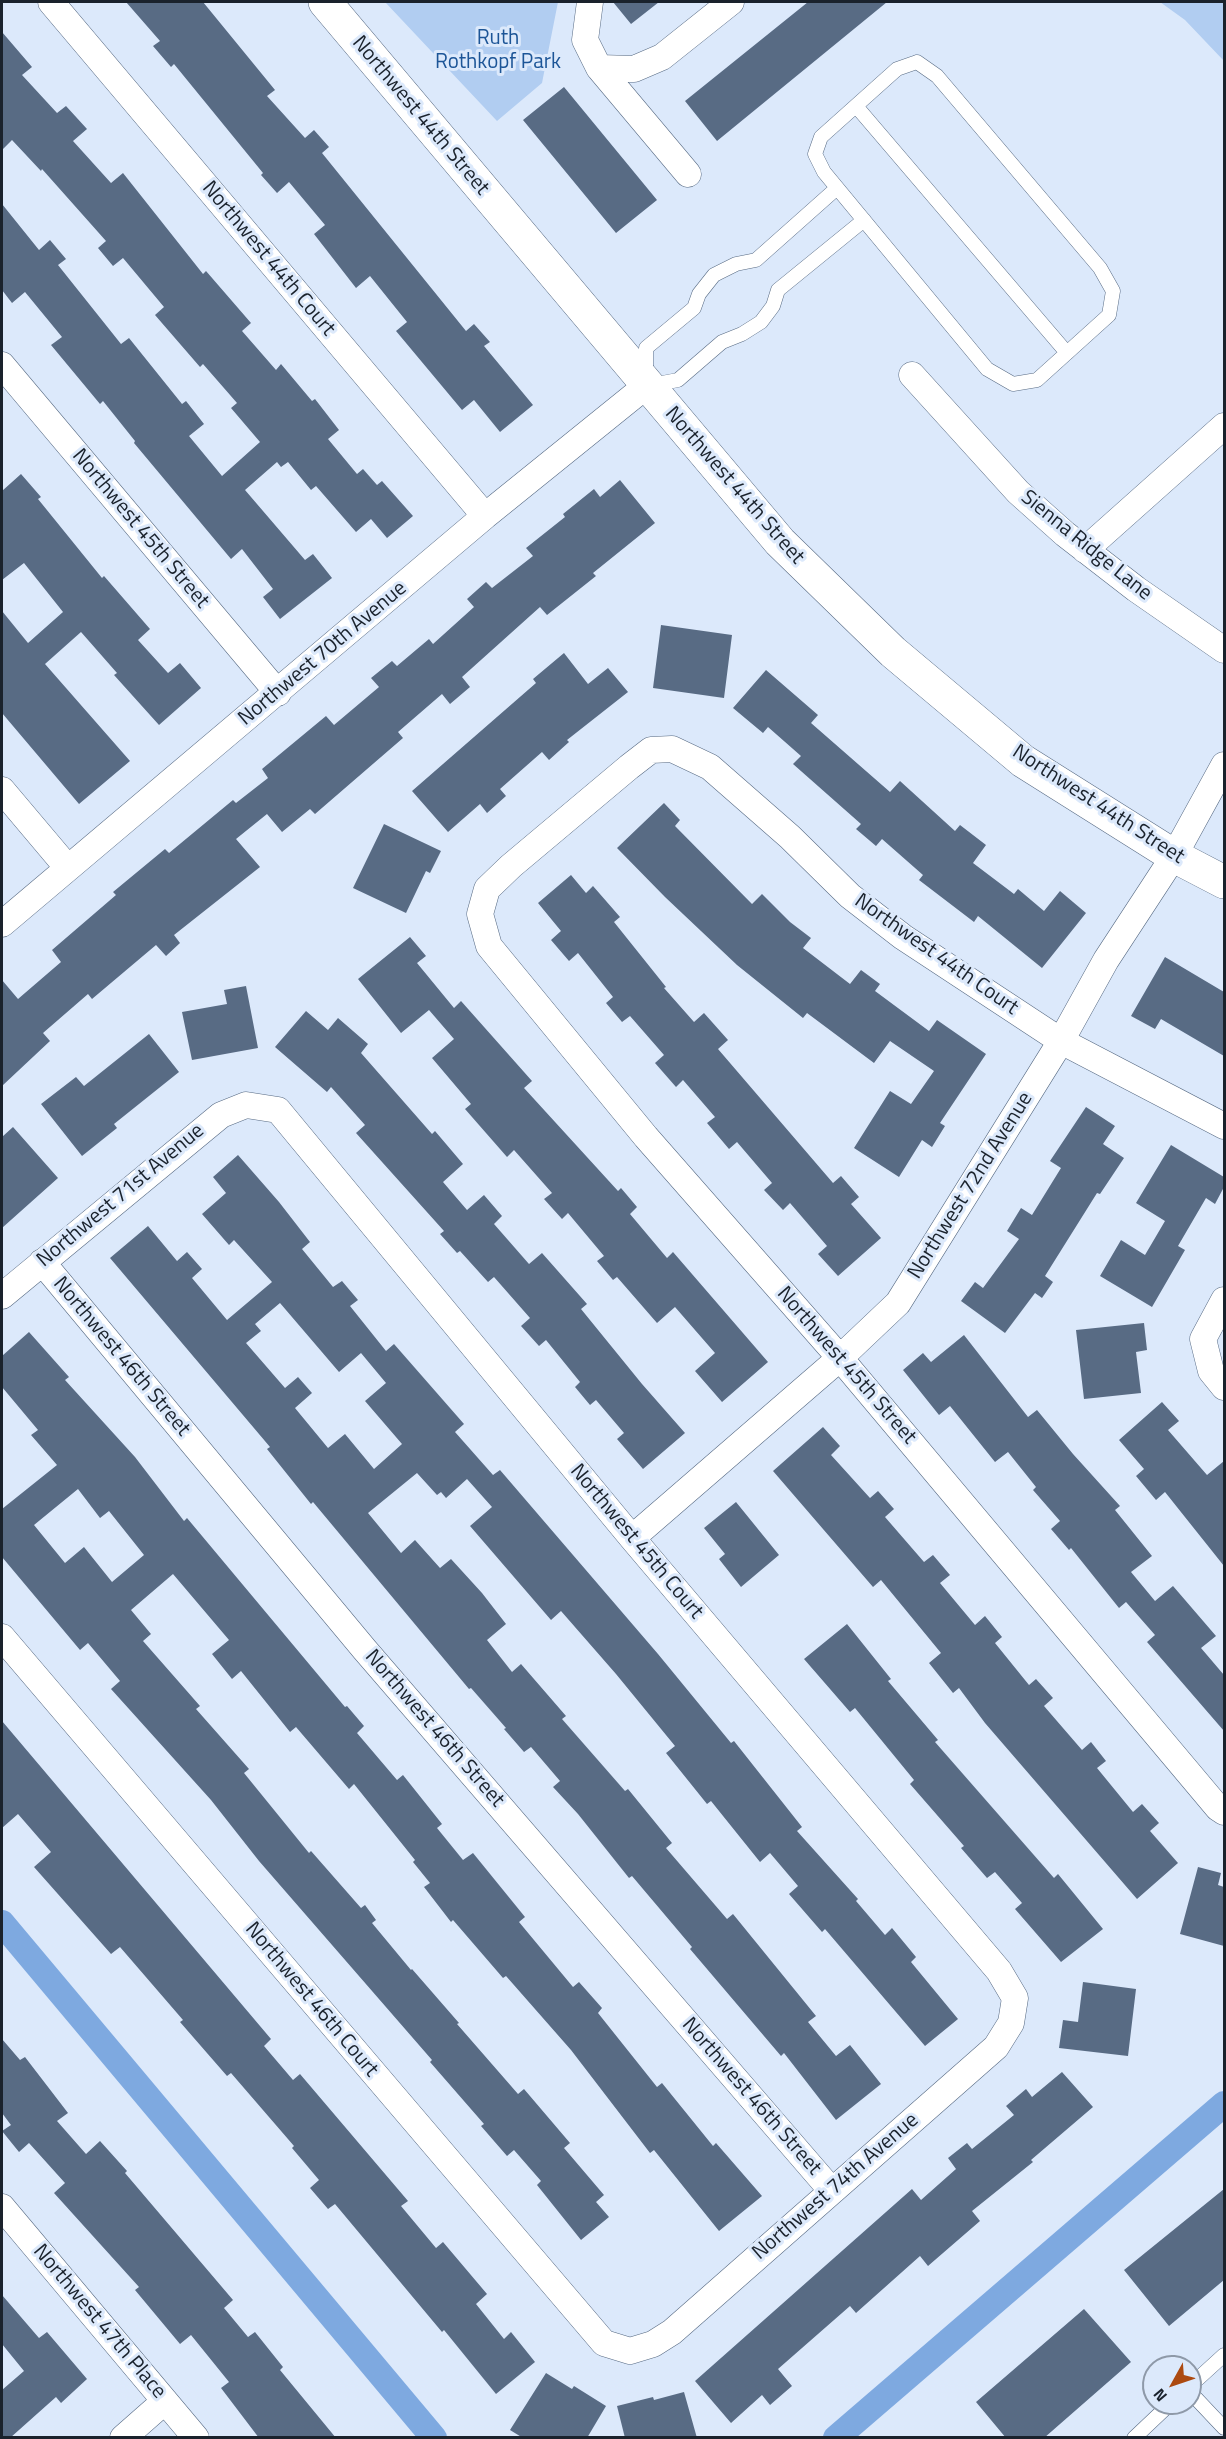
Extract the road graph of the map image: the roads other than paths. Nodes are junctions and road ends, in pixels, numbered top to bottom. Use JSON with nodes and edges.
{"nodes":[{"id":1,"x":51,"y":2,"type":"edge"},
{"id":2,"x":325,"y":2,"type":"edge"},
{"id":3,"x":590,"y":2,"type":"edge"},
{"id":4,"x":731,"y":2,"type":"edge"},
{"id":5,"x":599,"y":69,"type":"junction"},
{"id":6,"x":856,"y":106,"type":"junction"},
{"id":7,"x":687,"y":174,"type":"dead end"},
{"id":8,"x":837,"y":188,"type":"junction"},
{"id":9,"x":864,"y":220,"type":"junction"},
{"id":10,"x":1067,"y":353,"type":"junction"},
{"id":11,"x":2,"y":365,"type":"edge"},
{"id":12,"x":912,"y":375,"type":"dead end"},
{"id":13,"x":646,"y":386,"type":"junction"},
{"id":14,"x":1224,"y":426,"type":"edge"},
{"id":15,"x":485,"y":516,"type":"junction"},
{"id":16,"x":1085,"y":550,"type":"junction"},
{"id":17,"x":1224,"y":650,"type":"edge"},
{"id":18,"x":278,"y":693,"type":"junction"},
{"id":19,"x":672,"y":749,"type":"joint"},
{"id":20,"x":1224,"y":765,"type":"edge"},
{"id":21,"x":2,"y":790,"type":"edge"},
{"id":22,"x":1174,"y":856,"type":"junction"},
{"id":23,"x":67,"y":867,"type":"junction"},
{"id":24,"x":1224,"y":882,"type":"edge"},
{"id":25,"x":2,"y":924,"type":"edge"},
{"id":26,"x":1061,"y":1041,"type":"junction"},
{"id":27,"x":246,"y":1105,"type":"joint"},
{"id":28,"x":1224,"y":1126,"type":"edge"},
{"id":29,"x":42,"y":1262,"type":"junction"},
{"id":30,"x":2,"y":1296,"type":"edge"},
{"id":31,"x":1224,"y":1300,"type":"edge"},
{"id":32,"x":840,"y":1358,"type":"junction"},
{"id":33,"x":1218,"y":1379,"type":"edge"},
{"id":34,"x":632,"y":1538,"type":"junction"},
{"id":35,"x":2,"y":1637,"type":"edge"},
{"id":36,"x":1224,"y":1812,"type":"edge"},
{"id":37,"x":1015,"y":1998,"type":"joint"},
{"id":38,"x":832,"y":2191,"type":"junction"},
{"id":39,"x":2,"y":2206,"type":"edge"},
{"id":40,"x":630,"y":2351,"type":"joint"},
{"id":41,"x":1224,"y":2355,"type":"edge"},
{"id":42,"x":1202,"y":2375,"type":"edge"},
{"id":43,"x":165,"y":2401,"type":"junction"},
{"id":44,"x":1202,"y":2405,"type":"edge"},
{"id":45,"x":1158,"y":2415,"type":"edge"},
{"id":46,"x":1224,"y":2428,"type":"edge"},
{"id":47,"x":123,"y":2438,"type":"edge"},
{"id":48,"x":196,"y":2438,"type":"edge"},
{"id":49,"x":1134,"y":2438,"type":"edge"}],
"edges":[{"from":1,"to":15,"type":"street","name":"Northwest 44th Court"},
{"from":2,"to":13,"type":"street","name":"Northwest 44th Street"},
{"from":3,"to":5,"type":"street"},
{"from":4,"to":5,"type":"street"},
{"from":5,"to":7,"type":"street"},
{"from":6,"to":8,"type":"lane"},
{"from":6,"to":10,"type":"lane"},
{"from":6,"to":10,"type":"lane"},
{"from":8,"to":9,"type":"lane"},
{"from":8,"to":13,"type":"lane"},
{"from":9,"to":10,"type":"lane"},
{"from":9,"to":13,"type":"lane"},
{"from":11,"to":18,"type":"street","name":"Northwest 45th Street"},
{"from":12,"to":16,"type":"street","name":"Sienna Ridge Lane"},
{"from":13,"to":15,"type":"street","name":"Northwest 70th Avenue"},
{"from":13,"to":22,"type":"street","name":"Northwest 44th Street"},
{"from":14,"to":16,"type":"street"},
{"from":15,"to":18,"type":"street","name":"Northwest 70th Avenue"},
{"from":16,"to":17,"type":"street","name":"Sienna Ridge Lane"},
{"from":18,"to":23,"type":"street","name":"Northwest 70th Avenue"},
{"from":19,"to":26,"type":"street","name":"Northwest 44th Court"},
{"from":19,"to":32,"type":"street","name":"Northwest 45th Street"},
{"from":20,"to":22,"type":"street","name":"Northwest 72nd Avenue"},
{"from":21,"to":23,"type":"street"},
{"from":22,"to":24,"type":"street","name":"Northwest 44th Street"},
{"from":22,"to":26,"type":"street","name":"Northwest 72nd Avenue"},
{"from":23,"to":25,"type":"street","name":"Northwest 70th Avenue"},
{"from":26,"to":28,"type":"street","name":"Northwest 44th Court"},
{"from":26,"to":32,"type":"street","name":"Northwest 72nd Avenue"},
{"from":27,"to":29,"type":"street","name":"Northwest 71st Avenue"},
{"from":27,"to":34,"type":"street","name":"Northwest 45th Court"},
{"from":29,"to":30,"type":"street","name":"Northwest 71st Avenue"},
{"from":29,"to":38,"type":"street","name":"Northwest 46th Street"},
{"from":31,"to":33,"type":"street"},
{"from":32,"to":34,"type":"street","name":"Northwest 72nd Avenue"},
{"from":32,"to":36,"type":"street","name":"Northwest 45th Street"},
{"from":34,"to":37,"type":"street","name":"Northwest 45th Court"},
{"from":35,"to":40,"type":"street","name":"Northwest 46th Court"},
{"from":37,"to":38,"type":"street","name":"Northwest 74th Avenue"},
{"from":38,"to":40,"type":"street","name":"Northwest 74th Avenue"},
{"from":39,"to":43,"type":"street","name":"Northwest 47th Place"},
{"from":41,"to":42,"type":"lane"},
{"from":43,"to":47,"type":"street"},
{"from":43,"to":48,"type":"street","name":"Northwest 47th Place"},
{"from":44,"to":46,"type":"lane"},
{"from":45,"to":49,"type":"lane"}]}
